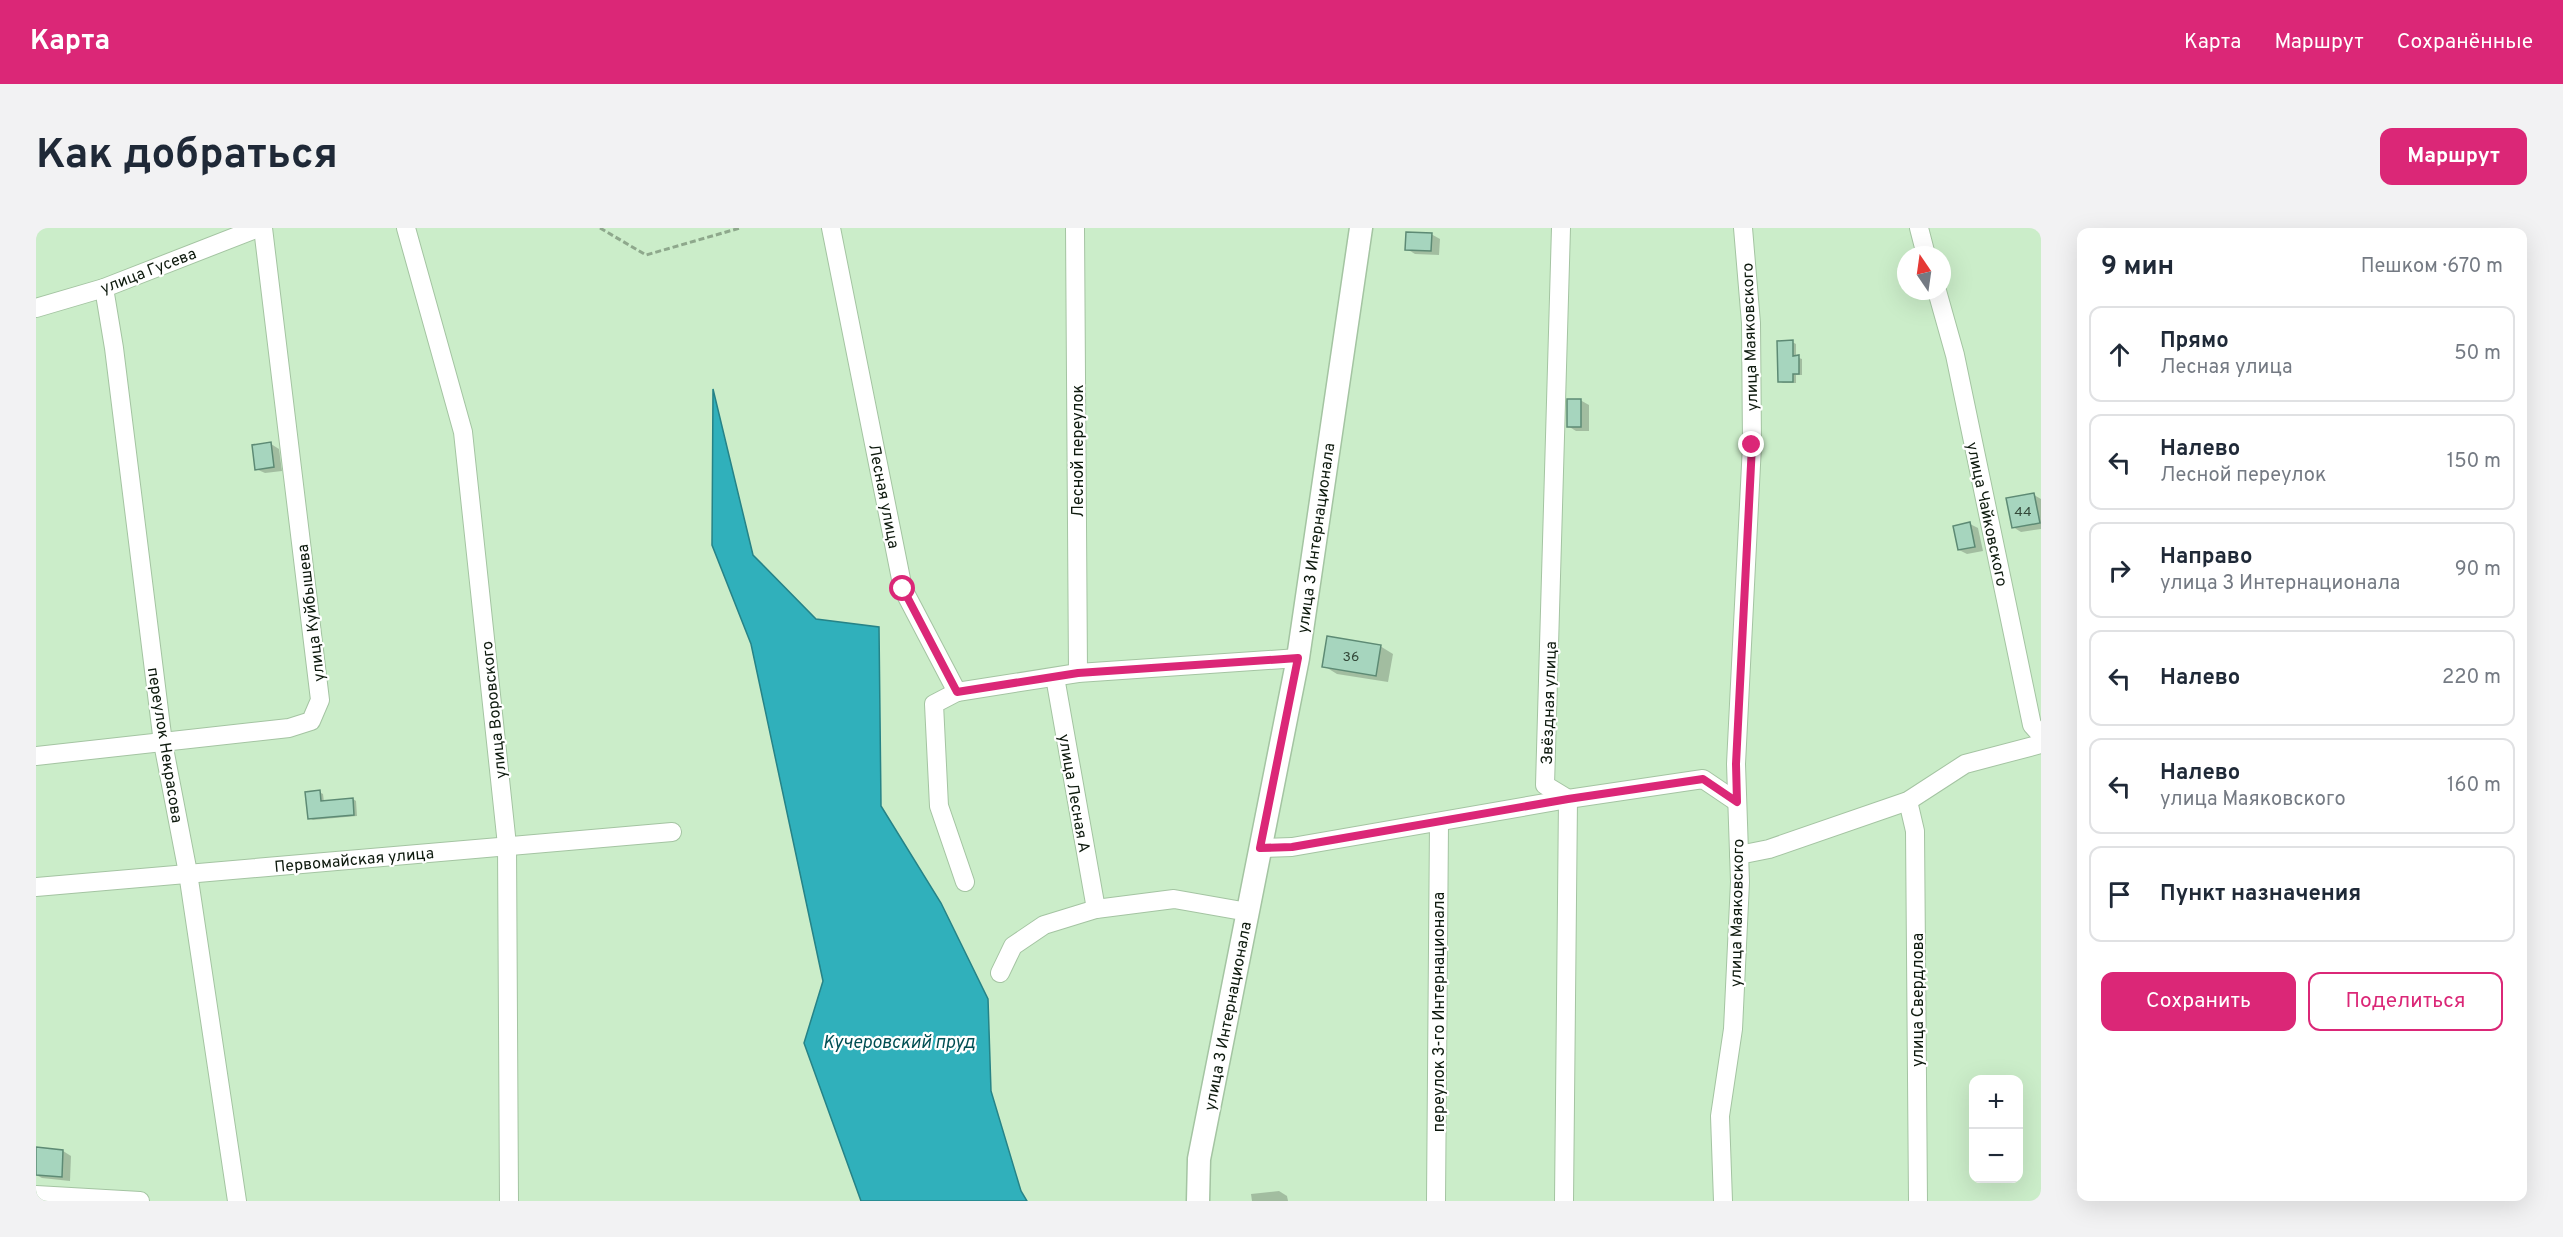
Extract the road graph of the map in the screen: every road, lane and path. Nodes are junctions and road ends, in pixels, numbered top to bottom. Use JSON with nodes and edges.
{"nodes":[{"id":1,"x":258,"y":228,"type":"edge"},
{"id":2,"x":263,"y":228,"type":"edge"},
{"id":3,"x":406,"y":228,"type":"edge"},
{"id":4,"x":600,"y":228,"type":"edge"},
{"id":5,"x":740,"y":228,"type":"edge"},
{"id":6,"x":831,"y":228,"type":"edge"},
{"id":7,"x":1075,"y":228,"type":"edge"},
{"id":8,"x":1361,"y":228,"type":"edge"},
{"id":9,"x":1561,"y":228,"type":"edge"},
{"id":10,"x":1743,"y":228,"type":"edge"},
{"id":11,"x":1919,"y":228,"type":"edge"},
{"id":12,"x":1924,"y":246,"type":"edge"},
{"id":13,"x":104,"y":288,"type":"junction"},
{"id":14,"x":1940,"y":300,"type":"edge"},
{"id":15,"x":36,"y":308,"type":"edge"},
{"id":16,"x":1298,"y":658,"type":"junction"},
{"id":17,"x":1078,"y":673,"type":"junction"},
{"id":18,"x":1055,"y":676,"type":"junction"},
{"id":19,"x":957,"y":692,"type":"junction"},
{"id":20,"x":2041,"y":735,"type":"edge"},
{"id":21,"x":163,"y":743,"type":"junction"},
{"id":22,"x":2041,"y":744,"type":"edge"},
{"id":23,"x":36,"y":756,"type":"edge"},
{"id":24,"x":1568,"y":799,"type":"junction"},
{"id":25,"x":1908,"y":801,"type":"junction"},
{"id":26,"x":1737,"y":802,"type":"junction"},
{"id":27,"x":1439,"y":823,"type":"junction"},
{"id":28,"x":672,"y":832,"type":"dead end"},
{"id":29,"x":507,"y":845,"type":"junction"},
{"id":30,"x":1260,"y":848,"type":"junction"},
{"id":31,"x":1739,"y":855,"type":"junction"},
{"id":32,"x":188,"y":873,"type":"junction"},
{"id":33,"x":965,"y":882,"type":"dead end"},
{"id":34,"x":36,"y":887,"type":"edge"},
{"id":35,"x":1096,"y":909,"type":"junction"},
{"id":36,"x":1248,"y":912,"type":"junction"},
{"id":37,"x":1000,"y":974,"type":"dead end"},
{"id":38,"x":36,"y":1195,"type":"edge"},
{"id":39,"x":140,"y":1201,"type":"edge"},
{"id":40,"x":237,"y":1201,"type":"edge"},
{"id":41,"x":509,"y":1201,"type":"edge"},
{"id":42,"x":1198,"y":1201,"type":"edge"},
{"id":43,"x":1436,"y":1201,"type":"edge"},
{"id":44,"x":1564,"y":1201,"type":"edge"},
{"id":45,"x":1723,"y":1201,"type":"edge"},
{"id":46,"x":1918,"y":1201,"type":"edge"}],
"edges":[{"from":1,"to":13,"type":"street","name":"улица Гусева"},
{"from":2,"to":21,"type":"street","name":"улица Куйбышева"},
{"from":3,"to":29,"type":"street","name":"улица Воровского"},
{"from":4,"to":5,"type":"path"},
{"from":6,"to":19,"type":"street","name":"Лесная улица"},
{"from":7,"to":17,"type":"street","name":"Лесной переулок"},
{"from":8,"to":16,"type":"street","name":"улица 3 Интернационала"},
{"from":9,"to":24,"type":"street","name":"Звёздная улица"},
{"from":10,"to":26,"type":"street","name":"улица Маяковского"},
{"from":11,"to":12,"type":"street"},
{"from":13,"to":15,"type":"street","name":"улица Гусева"},
{"from":13,"to":21,"type":"street","name":"переулок Некрасова"},
{"from":14,"to":20,"type":"street","name":"улица Чайковского"},
{"from":16,"to":17,"type":"street"},
{"from":16,"to":30,"type":"street","name":"улица 3 Интернационала"},
{"from":17,"to":18,"type":"street"},
{"from":18,"to":19,"type":"street"},
{"from":18,"to":35,"type":"street","name":"улица Лесная А"},
{"from":19,"to":33,"type":"street"},
{"from":21,"to":23,"type":"street","name":"улица Куйбышева"},
{"from":21,"to":32,"type":"street","name":"переулок Некрасова"},
{"from":22,"to":25,"type":"street"},
{"from":24,"to":26,"type":"street"},
{"from":24,"to":27,"type":"street"},
{"from":24,"to":44,"type":"street"},
{"from":25,"to":31,"type":"street"},
{"from":25,"to":46,"type":"street","name":"улица Свердлова"},
{"from":26,"to":31,"type":"street","name":"улица Маяковского"},
{"from":27,"to":30,"type":"street"},
{"from":27,"to":43,"type":"street","name":"переулок 3-го Интернационала"},
{"from":28,"to":29,"type":"street","name":"Первомайская улица"},
{"from":29,"to":32,"type":"street","name":"Первомайская улица"},
{"from":29,"to":41,"type":"street","name":"улица Воровского"},
{"from":30,"to":36,"type":"street","name":"улица 3 Интернационала"},
{"from":31,"to":45,"type":"street","name":"улица Маяковского"},
{"from":32,"to":34,"type":"street","name":"Первомайская улица"},
{"from":32,"to":40,"type":"street","name":"переулок Некрасова"},
{"from":35,"to":36,"type":"street"},
{"from":35,"to":37,"type":"street"},
{"from":36,"to":42,"type":"street","name":"улица 3 Интернационала"},
{"from":38,"to":39,"type":"street"}]}
